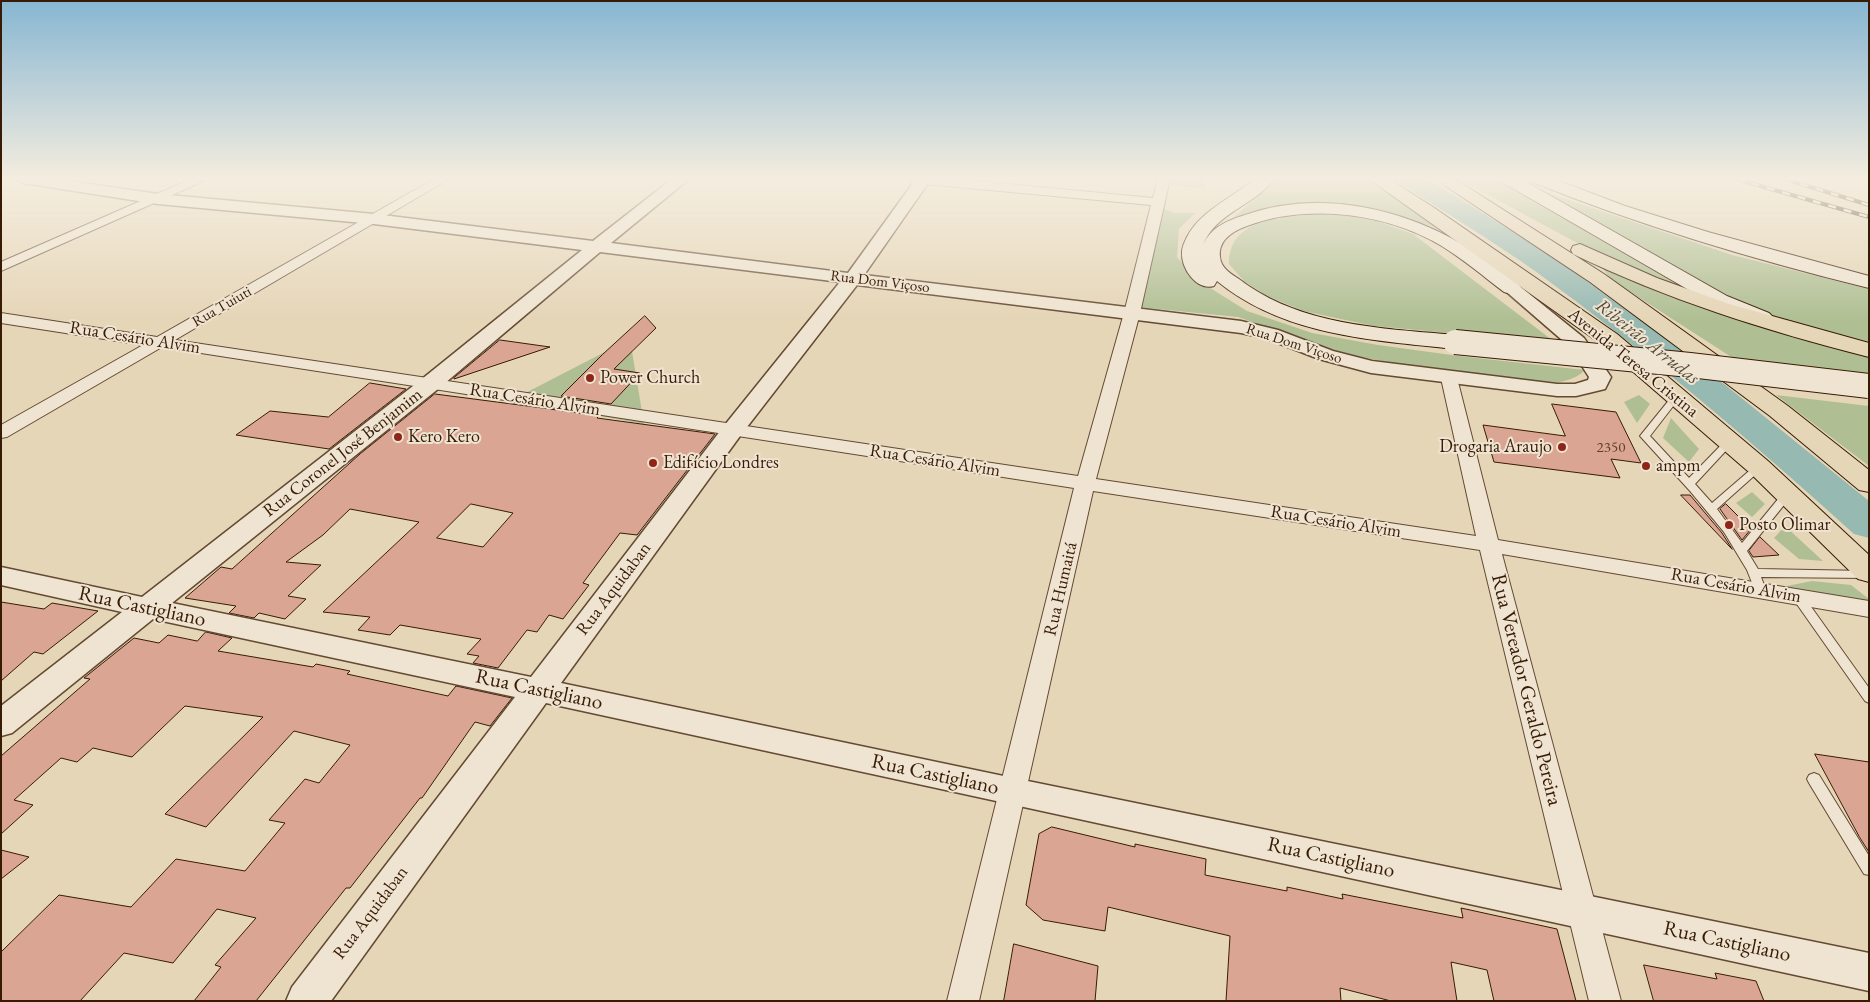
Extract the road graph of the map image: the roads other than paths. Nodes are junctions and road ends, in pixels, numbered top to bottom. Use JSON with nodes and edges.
{"nodes":[{"id":1,"x":95,"y":226,"type":"edge"},
{"id":2,"x":362,"y":226,"type":"edge"},
{"id":3,"x":428,"y":226,"type":"edge"},
{"id":4,"x":623,"y":226,"type":"edge"},
{"id":5,"x":889,"y":226,"type":"edge"},
{"id":6,"x":1152,"y":226,"type":"edge"},
{"id":7,"x":1205,"y":226,"type":"edge"},
{"id":8,"x":1232,"y":226,"type":"edge"},
{"id":9,"x":1409,"y":226,"type":"edge"},
{"id":10,"x":1448,"y":226,"type":"edge"},
{"id":11,"x":1516,"y":226,"type":"edge"},
{"id":12,"x":1534,"y":226,"type":"edge"},
{"id":13,"x":1590,"y":226,"type":"edge"},
{"id":14,"x":1671,"y":226,"type":"edge"},
{"id":15,"x":596,"y":247,"type":"junction"},
{"id":16,"x":1,"y":267,"type":"edge"},
{"id":17,"x":852,"y":279,"type":"junction"},
{"id":18,"x":1869,"y":282,"type":"edge"},
{"id":19,"x":1511,"y":288,"type":"junction"},
{"id":20,"x":1132,"y":313,"type":"junction"},
{"id":21,"x":1,"y":318,"type":"edge"},
{"id":22,"x":1796,"y":331,"type":"junction"},
{"id":23,"x":1609,"y":339,"type":"junction"},
{"id":24,"x":162,"y":342,"type":"junction"},
{"id":25,"x":1456,"y":348,"type":"junction"},
{"id":26,"x":1869,"y":350,"type":"edge"},
{"id":27,"x":1449,"y":378,"type":"junction"},
{"id":28,"x":430,"y":384,"type":"junction"},
{"id":29,"x":1869,"y":386,"type":"edge"},
{"id":30,"x":1678,"y":396,"type":"junction"},
{"id":31,"x":1869,"y":398,"type":"edge"},
{"id":32,"x":732,"y":431,"type":"junction"},
{"id":33,"x":1,"y":434,"type":"edge"},
{"id":34,"x":1729,"y":442,"type":"junction"},
{"id":35,"x":1759,"y":468,"type":"junction"},
{"id":36,"x":1085,"y":484,"type":"junction"},
{"id":37,"x":1689,"y":484,"type":"junction"},
{"id":38,"x":1869,"y":484,"type":"edge"},
{"id":39,"x":1787,"y":495,"type":"junction"},
{"id":40,"x":1711,"y":509,"type":"junction"},
{"id":41,"x":1489,"y":545,"type":"junction"},
{"id":42,"x":1742,"y":551,"type":"junction"},
{"id":43,"x":1869,"y":573,"type":"edge"},
{"id":44,"x":1,"y":576,"type":"edge"},
{"id":45,"x":1758,"y":581,"type":"junction"},
{"id":46,"x":1798,"y":597,"type":"junction"},
{"id":47,"x":146,"y":608,"type":"junction"},
{"id":48,"x":1869,"y":609,"type":"edge"},
{"id":49,"x":539,"y":690,"type":"junction"},
{"id":50,"x":1869,"y":698,"type":"edge"},
{"id":51,"x":1,"y":724,"type":"edge"},
{"id":52,"x":1814,"y":779,"type":"dead end"},
{"id":53,"x":1013,"y":792,"type":"junction"},
{"id":54,"x":1869,"y":869,"type":"edge"},
{"id":55,"x":1582,"y":910,"type":"junction"},
{"id":56,"x":1869,"y":972,"type":"edge"},
{"id":57,"x":306,"y":1001,"type":"edge"},
{"id":58,"x":963,"y":1001,"type":"edge"},
{"id":59,"x":1605,"y":1001,"type":"edge"}],
"edges":[{"from":1,"to":16,"type":"street"},
{"from":2,"to":24,"type":"street","name":"Rua Tuiuti"},
{"from":3,"to":15,"type":"street","name":"Rua Dom Viçoso"},
{"from":4,"to":15,"type":"street","name":"Rua Coronel José Benjamim"},
{"from":5,"to":17,"type":"street","name":"Rua Aquidaban"},
{"from":6,"to":20,"type":"street","name":"Rua Humaitá"},
{"from":7,"to":25,"type":"main road"},
{"from":8,"to":25,"type":"main road"},
{"from":9,"to":19,"type":"main road"},
{"from":10,"to":23,"type":"highway","name":"Avenida Teresa Cristina"},
{"from":11,"to":38,"type":"highway"},
{"from":12,"to":22,"type":"highway"},
{"from":13,"to":22,"type":"main road"},
{"from":14,"to":18,"type":"main road"},
{"from":15,"to":17,"type":"street","name":"Rua Dom Viçoso"},
{"from":15,"to":28,"type":"street","name":"Rua Coronel José Benjamim"},
{"from":17,"to":20,"type":"street","name":"Rua Dom Viçoso"},
{"from":17,"to":32,"type":"street","name":"Rua Aquidaban"},
{"from":19,"to":23,"type":"highway"},
{"from":19,"to":27,"type":"street","name":"Rua Dom Viçoso"},
{"from":20,"to":27,"type":"street","name":"Rua Dom Viçoso"},
{"from":20,"to":36,"type":"street","name":"Rua Humaitá"},
{"from":21,"to":24,"type":"street","name":"Rua Cesário Alvim"},
{"from":22,"to":26,"type":"highway"},
{"from":23,"to":30,"type":"highway","name":"Avenida Teresa Cristina"},
{"from":24,"to":28,"type":"street","name":"Rua Cesário Alvim"},
{"from":24,"to":33,"type":"street","name":"Rua Tuiuti"},
{"from":25,"to":29,"type":"main road","bridge":true},
{"from":25,"to":31,"type":"main road"},
{"from":27,"to":41,"type":"street","name":"Rua Vereador Geraldo Pereira"},
{"from":28,"to":32,"type":"street","name":"Rua Cesário Alvim"},
{"from":28,"to":47,"type":"street","name":"Rua Coronel José Benjamim"},
{"from":30,"to":34,"type":"highway","name":"Avenida Teresa Cristina"},
{"from":30,"to":37,"type":"lane"},
{"from":32,"to":36,"type":"street","name":"Rua Cesário Alvim"},
{"from":32,"to":49,"type":"street","name":"Rua Aquidaban"},
{"from":34,"to":35,"type":"highway","name":"Avenida Teresa Cristina"},
{"from":34,"to":37,"type":"lane"},
{"from":35,"to":39,"type":"highway","name":"Avenida Teresa Cristina"},
{"from":35,"to":40,"type":"lane"},
{"from":36,"to":41,"type":"street","name":"Rua Cesário Alvim"},
{"from":36,"to":53,"type":"street","name":"Rua Humaitá"},
{"from":37,"to":40,"type":"lane"},
{"from":39,"to":42,"type":"lane"},
{"from":39,"to":43,"type":"highway","name":"Avenida Teresa Cristina"},
{"from":40,"to":42,"type":"lane"},
{"from":41,"to":45,"type":"street","name":"Rua Cesário Alvim"},
{"from":41,"to":55,"type":"street","name":"Rua Vereador Geraldo Pereira"},
{"from":42,"to":45,"type":"lane"},
{"from":43,"to":45,"type":"lane"},
{"from":44,"to":47,"type":"street","name":"Rua Castigliano"},
{"from":45,"to":46,"type":"street","name":"Rua Cesário Alvim"},
{"from":46,"to":48,"type":"street","name":"Rua Cesário Alvim"},
{"from":46,"to":50,"type":"lane"},
{"from":47,"to":49,"type":"street","name":"Rua Castigliano"},
{"from":47,"to":51,"type":"street","name":"Rua Coronel José Benjamim"},
{"from":49,"to":53,"type":"street","name":"Rua Castigliano"},
{"from":49,"to":57,"type":"street","name":"Rua Aquidaban"},
{"from":52,"to":54,"type":"lane"},
{"from":53,"to":55,"type":"street","name":"Rua Castigliano"},
{"from":53,"to":58,"type":"street","name":"Rua Humaitá"},
{"from":55,"to":56,"type":"street","name":"Rua Castigliano"},
{"from":55,"to":59,"type":"street","name":"Rua Vereador Geraldo Pereira"}]}
